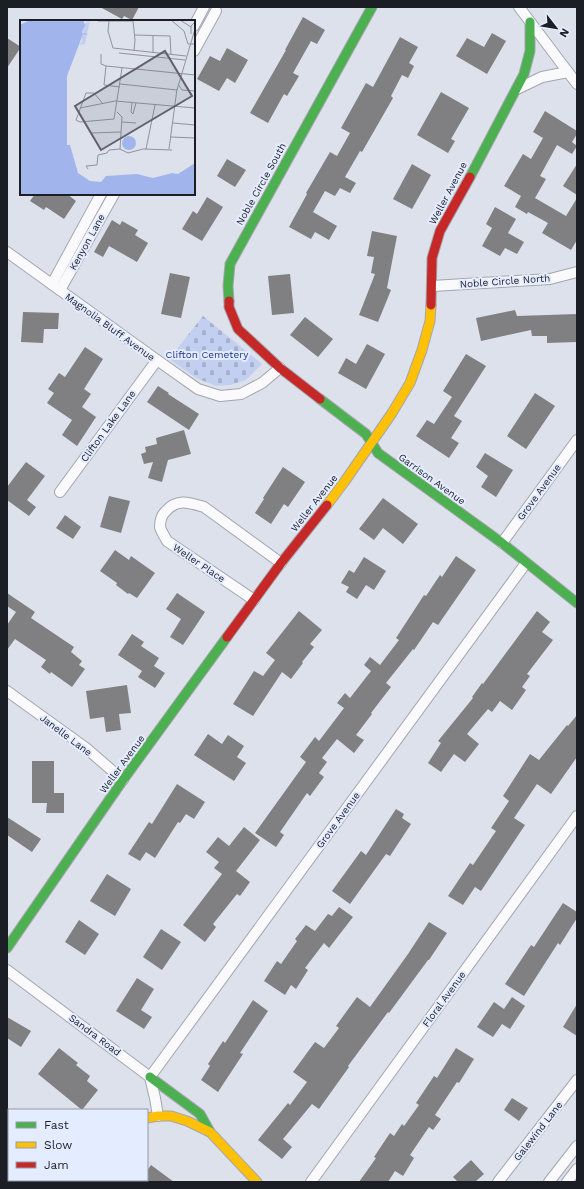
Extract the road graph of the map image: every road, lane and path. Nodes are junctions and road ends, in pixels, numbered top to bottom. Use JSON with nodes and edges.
{"nodes":[{"id":1,"x":204,"y":7,"type":"edge"},
{"id":2,"x":372,"y":7,"type":"edge"},
{"id":3,"x":519,"y":7,"type":"edge"},
{"id":4,"x":216,"y":11,"type":"dead end"},
{"id":5,"x":530,"y":22,"type":"junction"},
{"id":6,"x":195,"y":24,"type":"edge"},
{"id":7,"x":195,"y":49,"type":"edge"},
{"id":8,"x":568,"y":72,"type":"junction"},
{"id":9,"x":577,"y":84,"type":"edge"},
{"id":10,"x":517,"y":89,"type":"junction"},
{"id":11,"x":102,"y":195,"type":"edge"},
{"id":12,"x":113,"y":195,"type":"edge"},
{"id":13,"x":7,"y":252,"type":"edge"},
{"id":14,"x":577,"y":272,"type":"edge"},
{"id":15,"x":432,"y":286,"type":"junction"},
{"id":16,"x":56,"y":287,"type":"junction"},
{"id":17,"x":157,"y":360,"type":"junction"},
{"id":18,"x":280,"y":368,"type":"junction"},
{"id":19,"x":577,"y":440,"type":"edge"},
{"id":20,"x":372,"y":442,"type":"junction"},
{"id":21,"x":60,"y":492,"type":"dead end"},
{"id":22,"x":502,"y":543,"type":"junction"},
{"id":23,"x":281,"y":563,"type":"junction"},
{"id":24,"x":526,"y":563,"type":"junction"},
{"id":25,"x":254,"y":600,"type":"junction"},
{"id":26,"x":577,"y":603,"type":"edge"},
{"id":27,"x":7,"y":691,"type":"edge"},
{"id":28,"x":123,"y":780,"type":"junction"},
{"id":29,"x":577,"y":816,"type":"edge"},
{"id":30,"x":7,"y":948,"type":"edge"},
{"id":31,"x":7,"y":970,"type":"edge"},
{"id":32,"x":150,"y":1076,"type":"junction"},
{"id":33,"x":577,"y":1080,"type":"edge"},
{"id":34,"x":158,"y":1116,"type":"junction"},
{"id":35,"x":148,"y":1118,"type":"edge"},
{"id":36,"x":210,"y":1132,"type":"junction"},
{"id":37,"x":577,"y":1146,"type":"edge"},
{"id":38,"x":577,"y":1169,"type":"edge"},
{"id":39,"x":257,"y":1182,"type":"edge"},
{"id":40,"x":311,"y":1182,"type":"edge"},
{"id":41,"x":498,"y":1182,"type":"edge"},
{"id":42,"x":550,"y":1182,"type":"edge"},
{"id":43,"x":567,"y":1182,"type":"edge"}],
"edges":[{"from":1,"to":6,"type":"street"},
{"from":2,"to":18,"type":"street","name":"Noble Circle South"},
{"from":3,"to":5,"type":"street"},
{"from":4,"to":7,"type":"street"},
{"from":5,"to":8,"type":"street"},
{"from":5,"to":10,"type":"street","name":"Weller Avenue"},
{"from":8,"to":9,"type":"street"},
{"from":8,"to":10,"type":"street"},
{"from":10,"to":15,"type":"street","name":"Weller Avenue"},
{"from":11,"to":16,"type":"street"},
{"from":12,"to":16,"type":"street","name":"Kenyon Lane"},
{"from":13,"to":16,"type":"street","name":"Magnolia Bluff Avenue"},
{"from":14,"to":15,"type":"street","name":"Noble Circle North"},
{"from":15,"to":20,"type":"street","name":"Weller Avenue"},
{"from":16,"to":17,"type":"street","name":"Magnolia Bluff Avenue"},
{"from":17,"to":18,"type":"street","name":"Magnolia Bluff Avenue"},
{"from":17,"to":21,"type":"street","name":"Clifton Lake Lane"},
{"from":18,"to":20,"type":"street","name":"Garrison Avenue"},
{"from":19,"to":22,"type":"street","name":"Grove Avenue"},
{"from":20,"to":22,"type":"street","name":"Garrison Avenue"},
{"from":20,"to":23,"type":"street","name":"Weller Avenue"},
{"from":22,"to":24,"type":"street","name":"Garrison Avenue"},
{"from":23,"to":25,"type":"street","name":"Weller Avenue"},
{"from":23,"to":25,"type":"street","name":"Weller Place"},
{"from":24,"to":26,"type":"street","name":"Garrison Avenue"},
{"from":24,"to":32,"type":"street","name":"Grove Avenue"},
{"from":25,"to":28,"type":"street","name":"Weller Avenue"},
{"from":27,"to":28,"type":"street","name":"Janelle Lane"},
{"from":28,"to":30,"type":"street","name":"Weller Avenue"},
{"from":29,"to":40,"type":"street","name":"Floral Avenue"},
{"from":31,"to":32,"type":"street","name":"Sandra Road"},
{"from":32,"to":34,"type":"street"},
{"from":32,"to":36,"type":"street"},
{"from":33,"to":41,"type":"street","name":"Galewind Lane"},
{"from":34,"to":35,"type":"street"},
{"from":34,"to":36,"type":"street"},
{"from":36,"to":39,"type":"street"},
{"from":37,"to":42,"type":"street"},
{"from":38,"to":43,"type":"street"}]}
